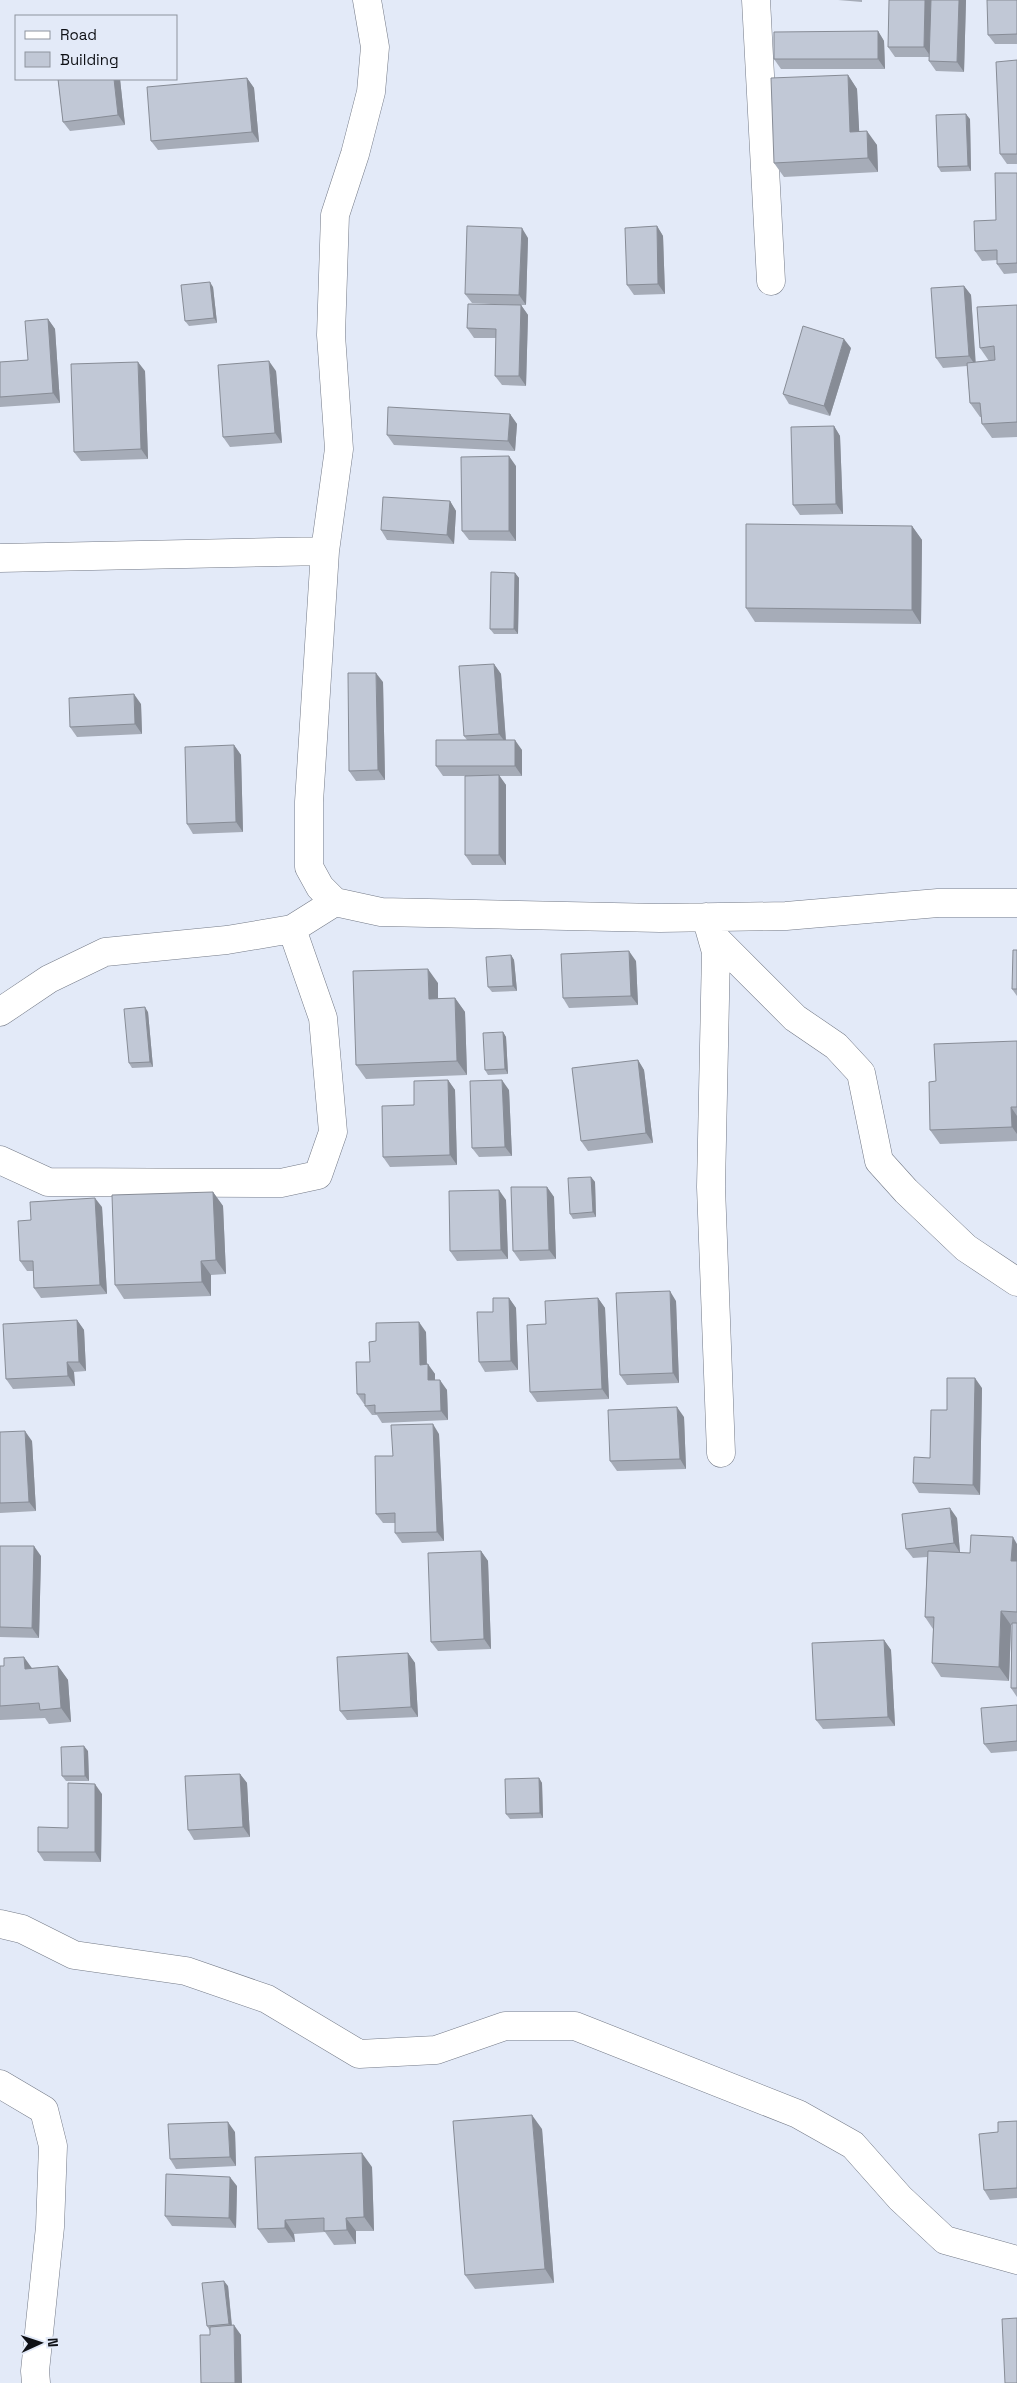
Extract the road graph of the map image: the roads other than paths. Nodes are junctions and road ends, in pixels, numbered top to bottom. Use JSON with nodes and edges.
{"nodes":[{"id":1,"x":366,"y":0,"type":"edge"},
{"id":2,"x":756,"y":0,"type":"edge"},
{"id":3,"x":771,"y":281,"type":"dead end"},
{"id":4,"x":325,"y":551,"type":"junction"},
{"id":5,"x":0,"y":558,"type":"edge"},
{"id":6,"x":335,"y":902,"type":"junction"},
{"id":7,"x":1017,"y":903,"type":"edge"},
{"id":8,"x":708,"y":926,"type":"junction"},
{"id":9,"x":292,"y":929,"type":"junction"},
{"id":10,"x":0,"y":1012,"type":"edge"},
{"id":11,"x":0,"y":1160,"type":"edge"},
{"id":12,"x":1017,"y":1282,"type":"edge"},
{"id":13,"x":721,"y":1453,"type":"dead end"},
{"id":14,"x":0,"y":1924,"type":"edge"},
{"id":15,"x":0,"y":2084,"type":"edge"},
{"id":16,"x":1017,"y":2260,"type":"edge"},
{"id":17,"x":36,"y":2383,"type":"edge"}],
"edges":[{"from":1,"to":4,"type":"street"},
{"from":2,"to":3,"type":"street"},
{"from":4,"to":5,"type":"street"},
{"from":4,"to":6,"type":"street"},
{"from":6,"to":8,"type":"street"},
{"from":6,"to":9,"type":"street"},
{"from":7,"to":8,"type":"street"},
{"from":8,"to":12,"type":"street"},
{"from":8,"to":13,"type":"street"},
{"from":9,"to":10,"type":"street"},
{"from":9,"to":11,"type":"street"},
{"from":14,"to":16,"type":"street"},
{"from":15,"to":17,"type":"street"}]}
